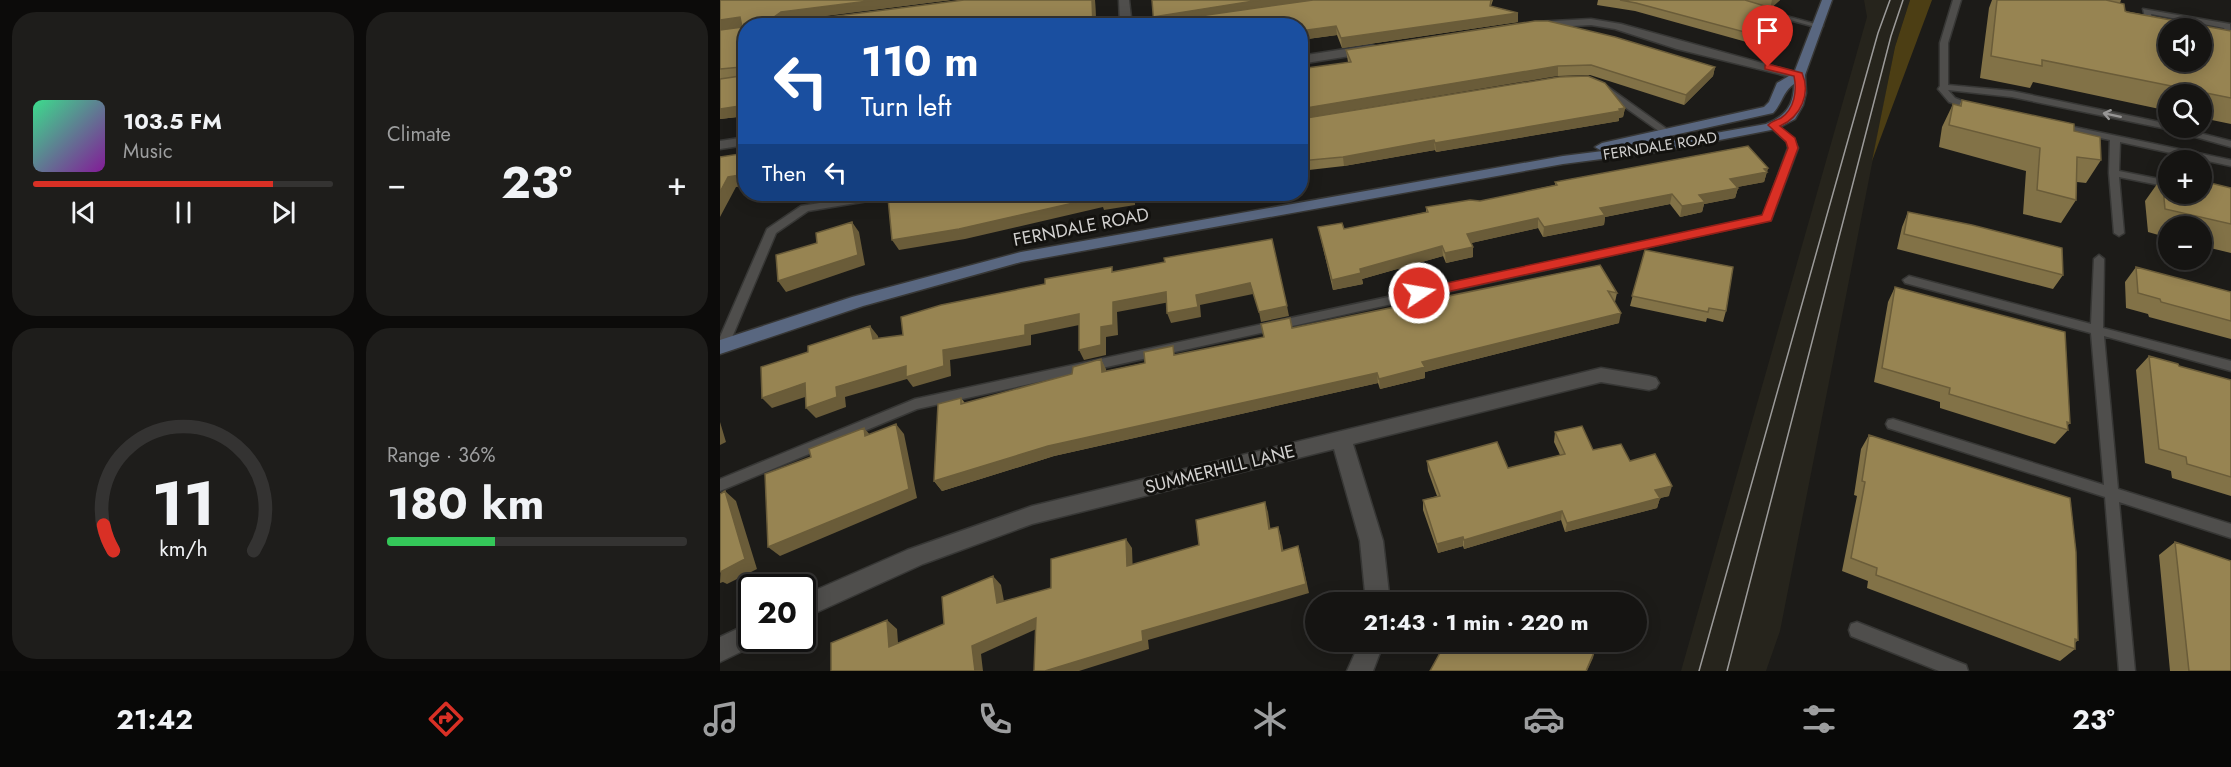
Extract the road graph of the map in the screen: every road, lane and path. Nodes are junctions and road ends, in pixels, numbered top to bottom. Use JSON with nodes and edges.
{"nodes":[{"id":1,"x":1124,"y":0,"type":"edge"},
{"id":2,"x":1720,"y":0,"type":"edge"},
{"id":3,"x":1827,"y":0,"type":"edge"},
{"id":4,"x":1957,"y":0,"type":"edge"},
{"id":5,"x":1125,"y":18,"type":"edge"},
{"id":6,"x":1819,"y":26,"type":"junction"},
{"id":7,"x":2140,"y":26,"type":"edge"},
{"id":8,"x":1523,"y":27,"type":"edge"},
{"id":9,"x":2231,"y":34,"type":"edge"},
{"id":10,"x":2221,"y":41,"type":"edge"},
{"id":11,"x":2231,"y":43,"type":"edge"},
{"id":12,"x":1382,"y":48,"type":"edge"},
{"id":13,"x":1308,"y":59,"type":"edge"},
{"id":14,"x":1799,"y":75,"type":"junction"},
{"id":15,"x":1588,"y":80,"type":"edge"},
{"id":16,"x":1944,"y":87,"type":"junction"},
{"id":17,"x":1987,"y":111,"type":"edge"},
{"id":18,"x":2045,"y":124,"type":"edge"},
{"id":19,"x":2158,"y":124,"type":"edge"},
{"id":20,"x":1773,"y":125,"type":"junction"},
{"id":21,"x":1666,"y":132,"type":"junction"},
{"id":22,"x":2209,"y":138,"type":"edge"},
{"id":23,"x":2115,"y":140,"type":"junction"},
{"id":24,"x":738,"y":142,"type":"edge"},
{"id":25,"x":2231,"y":144,"type":"edge"},
{"id":26,"x":720,"y":145,"type":"edge"},
{"id":27,"x":1563,"y":160,"type":"junction"},
{"id":28,"x":2231,"y":163,"type":"edge"},
{"id":29,"x":2114,"y":173,"type":"junction"},
{"id":30,"x":2158,"y":182,"type":"edge"},
{"id":31,"x":848,"y":201,"type":"edge"},
{"id":32,"x":2119,"y":233,"type":"dead end"},
{"id":33,"x":2099,"y":259,"type":"dead end"},
{"id":34,"x":1909,"y":280,"type":"dead end"},
{"id":35,"x":2097,"y":330,"type":"junction"},
{"id":36,"x":721,"y":347,"type":"edge"},
{"id":37,"x":2231,"y":366,"type":"edge"},
{"id":38,"x":1649,"y":383,"type":"dead end"},
{"id":39,"x":1893,"y":424,"type":"dead end"},
{"id":40,"x":1341,"y":439,"type":"junction"},
{"id":41,"x":720,"y":484,"type":"edge"},
{"id":42,"x":2113,"y":494,"type":"junction"},
{"id":43,"x":2231,"y":531,"type":"edge"},
{"id":44,"x":1379,"y":592,"type":"edge"},
{"id":45,"x":816,"y":601,"type":"edge"},
{"id":46,"x":1857,"y":630,"type":"dead end"},
{"id":47,"x":738,"y":641,"type":"edge"},
{"id":48,"x":720,"y":650,"type":"edge"},
{"id":49,"x":1368,"y":652,"type":"edge"},
{"id":50,"x":1360,"y":671,"type":"edge"},
{"id":51,"x":1960,"y":671,"type":"edge"},
{"id":52,"x":2127,"y":671,"type":"edge"}],
"edges":[{"from":1,"to":5,"type":"street"},
{"from":2,"to":6,"type":"lane"},
{"from":3,"to":6,"type":"street"},
{"from":4,"to":16,"type":"lane"},
{"from":6,"to":14,"type":"street"},
{"from":7,"to":9,"type":"lane"},
{"from":8,"to":14,"type":"street"},
{"from":10,"to":11,"type":"lane"},
{"from":12,"to":13,"type":"street"},
{"from":14,"to":20,"type":"street"},
{"from":14,"to":21,"type":"street","name":"FERNDALE ROAD"},
{"from":15,"to":21,"type":"lane"},
{"from":16,"to":17,"type":"lane"},
{"from":19,"to":16,"type":"lane","one_way":true},
{"from":18,"to":23,"type":"lane"},
{"from":20,"to":27,"type":"street","name":"FERNDALE ROAD"},
{"from":20,"to":41,"type":"lane"},
{"from":21,"to":27,"type":"street","name":"FERNDALE ROAD"},
{"from":22,"to":25,"type":"lane"},
{"from":23,"to":28,"type":"lane"},
{"from":23,"to":29,"type":"lane"},
{"from":24,"to":26,"type":"street"},
{"from":27,"to":36,"type":"street","name":"FERNDALE ROAD"},
{"from":29,"to":30,"type":"lane"},
{"from":29,"to":32,"type":"lane"},
{"from":31,"to":36,"type":"lane"},
{"from":33,"to":35,"type":"lane"},
{"from":34,"to":35,"type":"lane"},
{"from":35,"to":37,"type":"lane"},
{"from":35,"to":42,"type":"lane"},
{"from":38,"to":40,"type":"street","name":"SUMMERHILL LANE"},
{"from":39,"to":42,"type":"lane"},
{"from":40,"to":44,"type":"street"},
{"from":40,"to":45,"type":"street","name":"SUMMERHILL LANE"},
{"from":42,"to":43,"type":"lane"},
{"from":42,"to":52,"type":"lane"},
{"from":46,"to":51,"type":"lane"},
{"from":47,"to":48,"type":"street"},
{"from":49,"to":50,"type":"street"}]}
